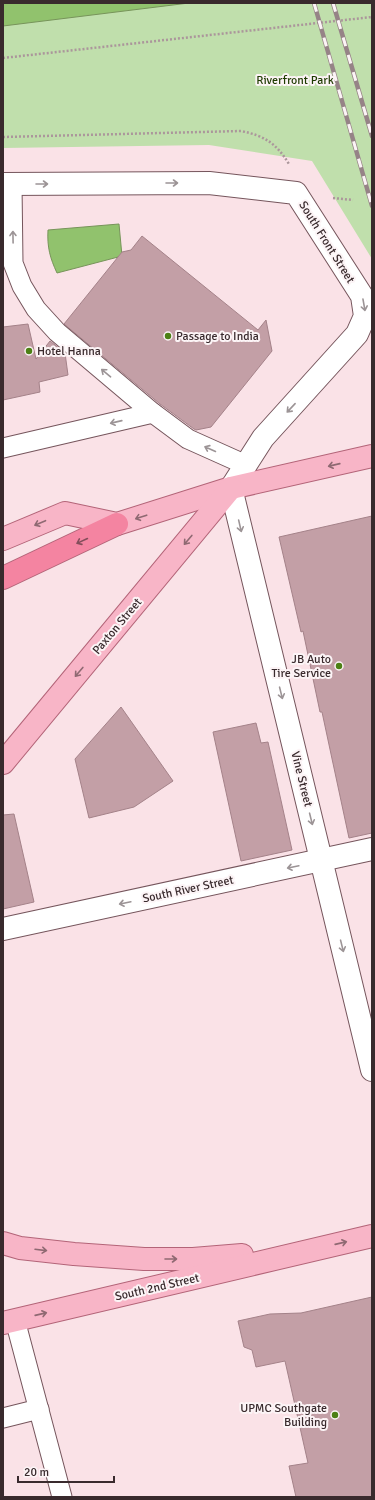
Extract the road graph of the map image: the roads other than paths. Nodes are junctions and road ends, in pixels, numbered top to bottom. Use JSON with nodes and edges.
{"nodes":[{"id":1,"x":8,"y":184,"type":"edge"},
{"id":2,"x":8,"y":264,"type":"edge"},
{"id":3,"x":154,"y":413,"type":"junction"},
{"id":4,"x":3,"y":448,"type":"edge"},
{"id":5,"x":372,"y":456,"type":"edge"},
{"id":6,"x":246,"y":465,"type":"junction"},
{"id":7,"x":231,"y":488,"type":"junction"},
{"id":8,"x":117,"y":524,"type":"junction"},
{"id":9,"x":3,"y":539,"type":"edge"},
{"id":10,"x":3,"y":578,"type":"edge"},
{"id":11,"x":3,"y":763,"type":"edge"},
{"id":12,"x":372,"y":849,"type":"edge"},
{"id":13,"x":321,"y":860,"type":"junction"},
{"id":14,"x":3,"y":929,"type":"edge"},
{"id":15,"x":372,"y":1070,"type":"edge"},
{"id":16,"x":372,"y":1236,"type":"edge"},
{"id":17,"x":3,"y":1243,"type":"edge"},
{"id":18,"x":310,"y":1250,"type":"junction"},
{"id":19,"x":9,"y":1322,"type":"edge"},
{"id":20,"x":39,"y":1409,"type":"junction"},
{"id":21,"x":3,"y":1418,"type":"edge"},
{"id":22,"x":62,"y":1497,"type":"edge"}],
"edges":[{"from":2,"to":1,"type":"lane","one_way":true},
{"from":1,"to":6,"type":"street","name":"South Front Street","one_way":true},
{"from":3,"to":2,"type":"lane","one_way":true},
{"from":3,"to":4,"type":"lane","one_way":true},
{"from":6,"to":3,"type":"lane","one_way":true},
{"from":5,"to":7,"type":"main road","one_way":true},
{"from":6,"to":7,"type":"street","name":"South Front Street"},
{"from":7,"to":8,"type":"main road","one_way":true},
{"from":7,"to":11,"type":"main road","name":"Paxton Street","one_way":true},
{"from":7,"to":13,"type":"street","name":"Vine Street","one_way":true},
{"from":8,"to":9,"type":"main road","one_way":true},
{"from":8,"to":10,"type":"highway","one_way":true},
{"from":12,"to":13,"type":"street","name":"South River Street"},
{"from":13,"to":14,"type":"street","name":"South River Street","one_way":true},
{"from":13,"to":15,"type":"street","name":"Vine Street","one_way":true},
{"from":18,"to":16,"type":"main road","name":"South 2nd Street","one_way":true},
{"from":17,"to":18,"type":"main road","name":"South 2nd Street","one_way":true},
{"from":19,"to":18,"type":"main road","name":"South 2nd Street","one_way":true},
{"from":19,"to":20,"type":"lane"},
{"from":20,"to":21,"type":"lane"},
{"from":20,"to":22,"type":"lane"}]}
